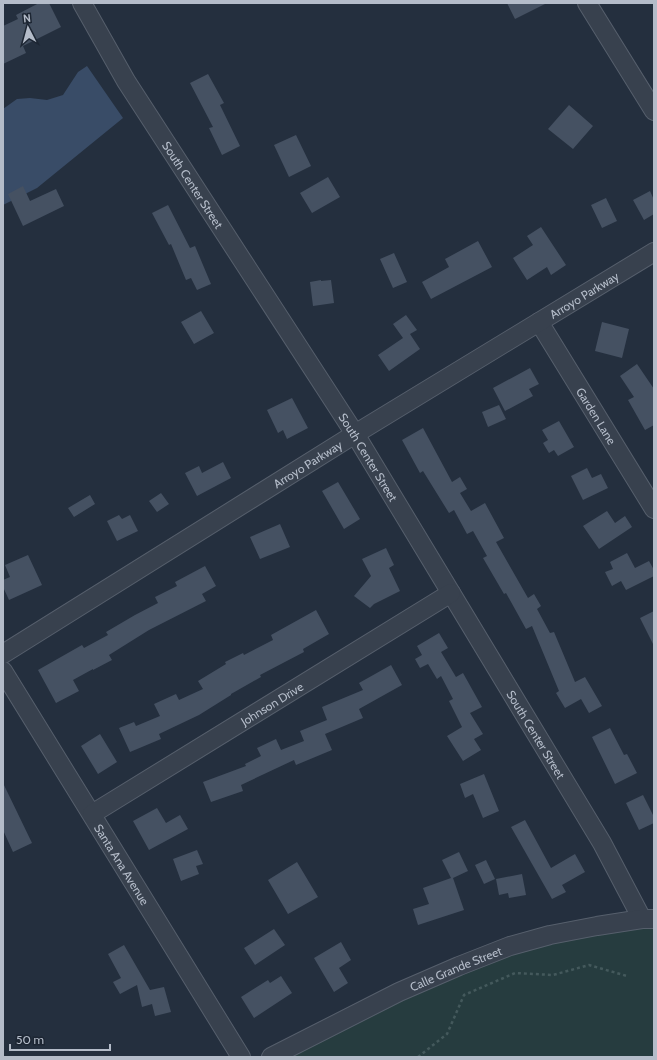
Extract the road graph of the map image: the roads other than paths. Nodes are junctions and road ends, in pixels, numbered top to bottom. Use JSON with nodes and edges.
{"nodes":[{"id":1,"x":82,"y":3,"type":"edge"},
{"id":2,"x":587,"y":3,"type":"edge"},
{"id":3,"x":654,"y":111,"type":"edge"},
{"id":4,"x":654,"y":252,"type":"edge"},
{"id":5,"x":539,"y":322,"type":"junction"},
{"id":6,"x":355,"y":434,"type":"junction"},
{"id":7,"x":654,"y":509,"type":"edge"},
{"id":8,"x":451,"y":592,"type":"junction"},
{"id":9,"x":3,"y":654,"type":"edge"},
{"id":10,"x":3,"y":671,"type":"edge"},
{"id":11,"x":92,"y":814,"type":"junction"},
{"id":12,"x":648,"y":919,"type":"edge"},
{"id":13,"x":241,"y":1057,"type":"edge"},
{"id":14,"x":271,"y":1057,"type":"edge"}],
"edges":[{"from":1,"to":6,"type":"street","name":"South Center Street"},
{"from":2,"to":3,"type":"street"},
{"from":4,"to":5,"type":"street","name":"Arroyo Parkway"},
{"from":5,"to":6,"type":"street","name":"Arroyo Parkway"},
{"from":5,"to":7,"type":"street","name":"Garden Lane"},
{"from":6,"to":8,"type":"street","name":"South Center Street"},
{"from":6,"to":9,"type":"street","name":"Arroyo Parkway"},
{"from":8,"to":11,"type":"street","name":"Johnson Drive"},
{"from":8,"to":12,"type":"street","name":"South Center Street"},
{"from":10,"to":11,"type":"street","name":"Santa Ana Avenue"},
{"from":11,"to":13,"type":"street","name":"Santa Ana Avenue"},
{"from":12,"to":14,"type":"street","name":"Calle Grande Street"}]}
